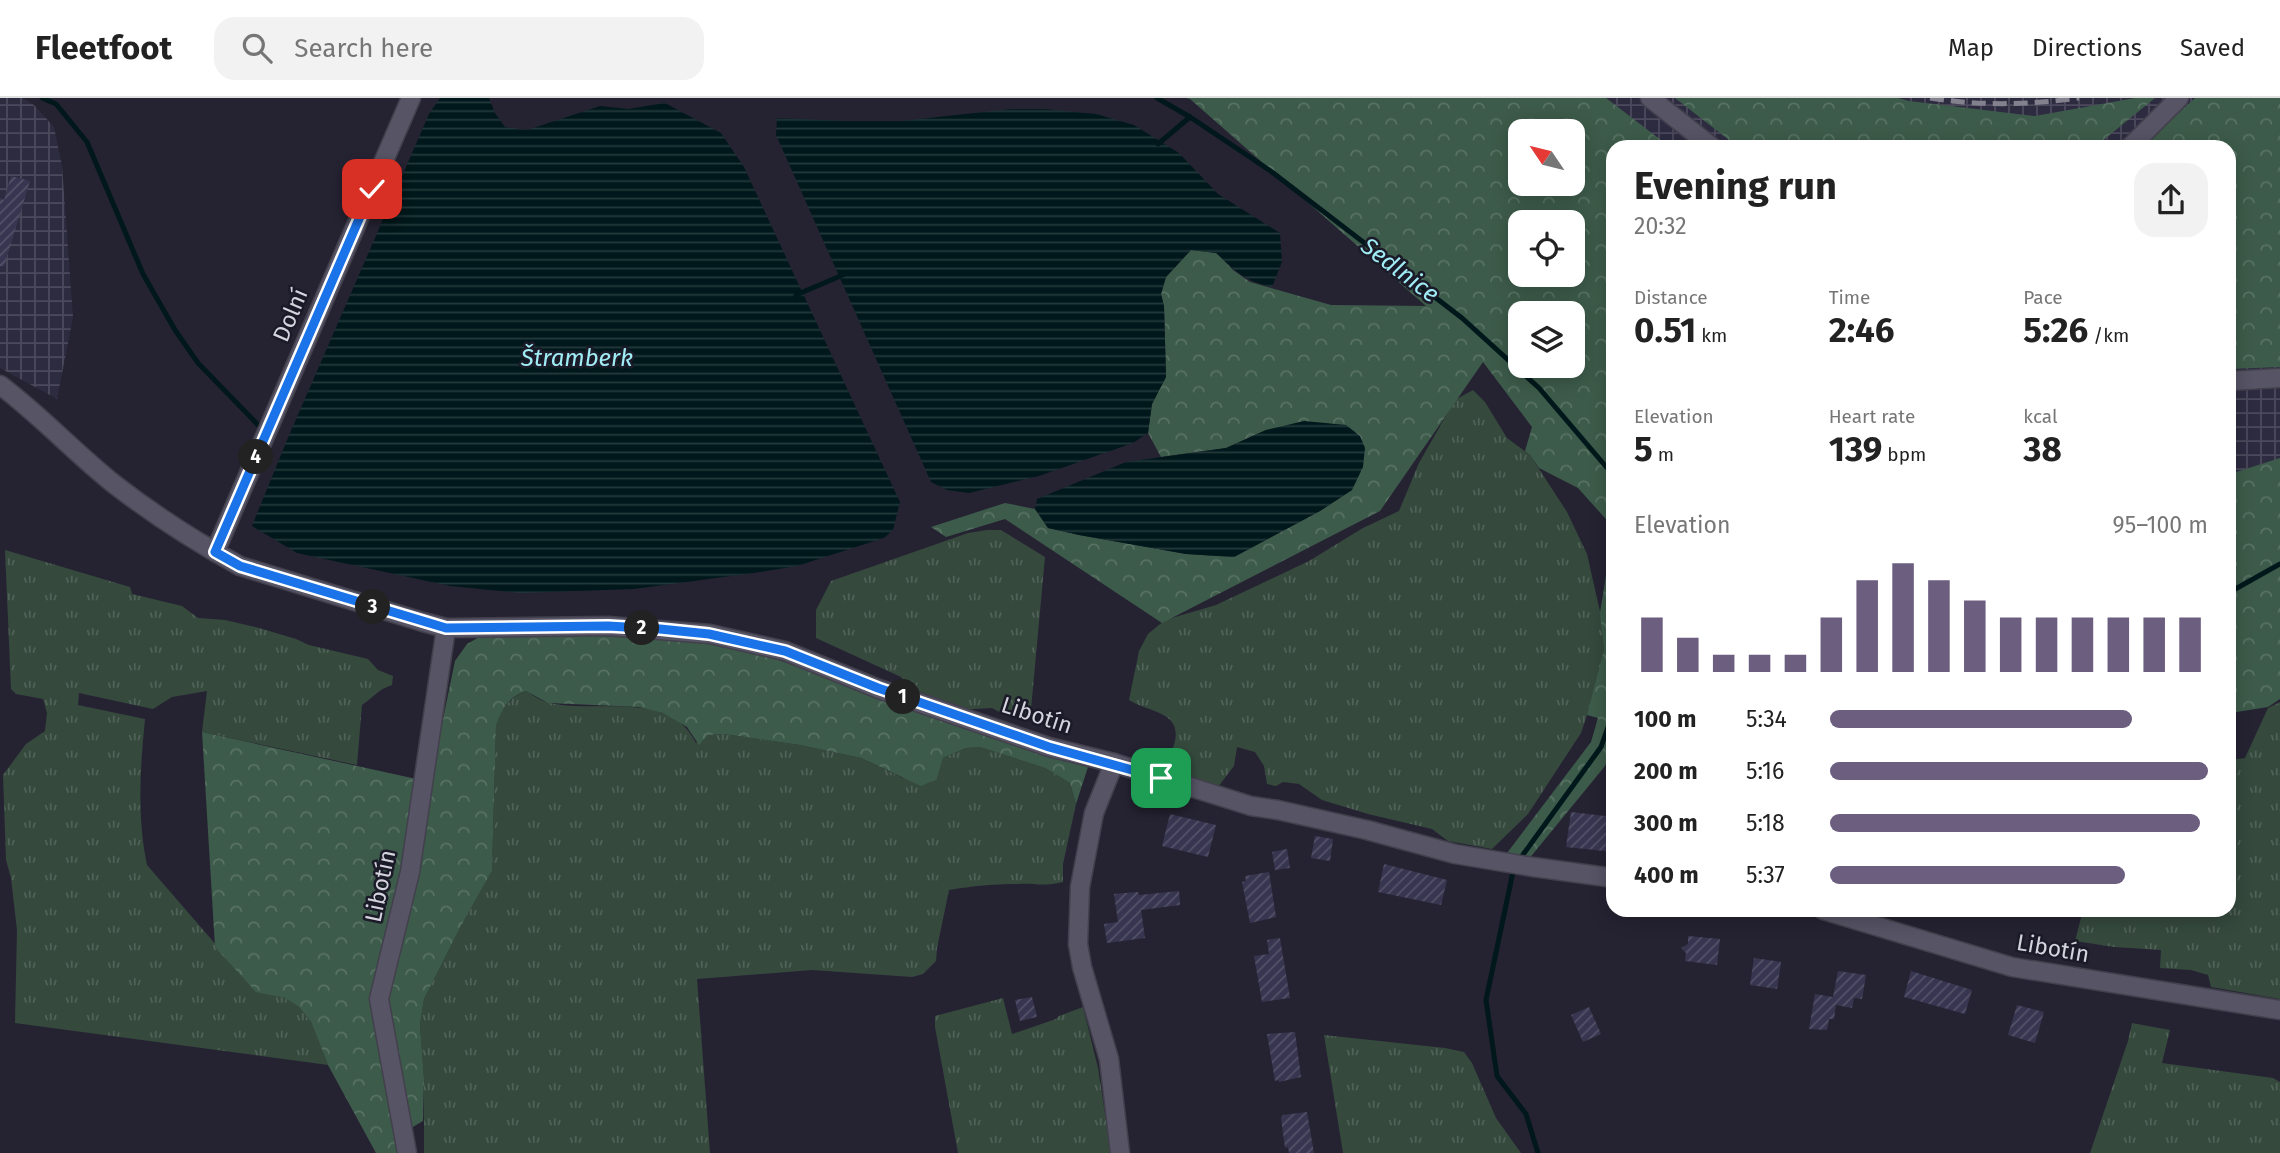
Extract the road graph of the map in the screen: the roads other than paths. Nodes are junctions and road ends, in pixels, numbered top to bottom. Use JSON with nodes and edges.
{"nodes":[{"id":1,"x":411,"y":98,"type":"edge"},
{"id":2,"x":1650,"y":98,"type":"edge"},
{"id":3,"x":2179,"y":98,"type":"edge"},
{"id":4,"x":1703,"y":140,"type":"edge"},
{"id":5,"x":2137,"y":140,"type":"edge"},
{"id":6,"x":2280,"y":377,"type":"edge"},
{"id":7,"x":2236,"y":381,"type":"edge"},
{"id":8,"x":0,"y":384,"type":"edge"},
{"id":9,"x":215,"y":552,"type":"junction"},
{"id":10,"x":446,"y":628,"type":"junction"},
{"id":11,"x":1114,"y":763,"type":"junction"},
{"id":12,"x":1606,"y":877,"type":"edge"},
{"id":13,"x":1846,"y":917,"type":"edge"},
{"id":14,"x":2280,"y":1010,"type":"edge"},
{"id":15,"x":407,"y":1153,"type":"edge"},
{"id":16,"x":1121,"y":1153,"type":"edge"}],
"edges":[{"from":1,"to":9,"type":"street","name":"Dolní"},
{"from":2,"to":4,"type":"street"},
{"from":3,"to":5,"type":"street"},
{"from":6,"to":7,"type":"street"},
{"from":8,"to":9,"type":"street","name":"Libotín"},
{"from":9,"to":10,"type":"street","name":"Libotín"},
{"from":10,"to":11,"type":"street","name":"Libotín"},
{"from":10,"to":15,"type":"street","name":"Libotín"},
{"from":11,"to":12,"type":"street","name":"Libotín"},
{"from":11,"to":16,"type":"street"},
{"from":13,"to":14,"type":"street","name":"Libotín"}]}
